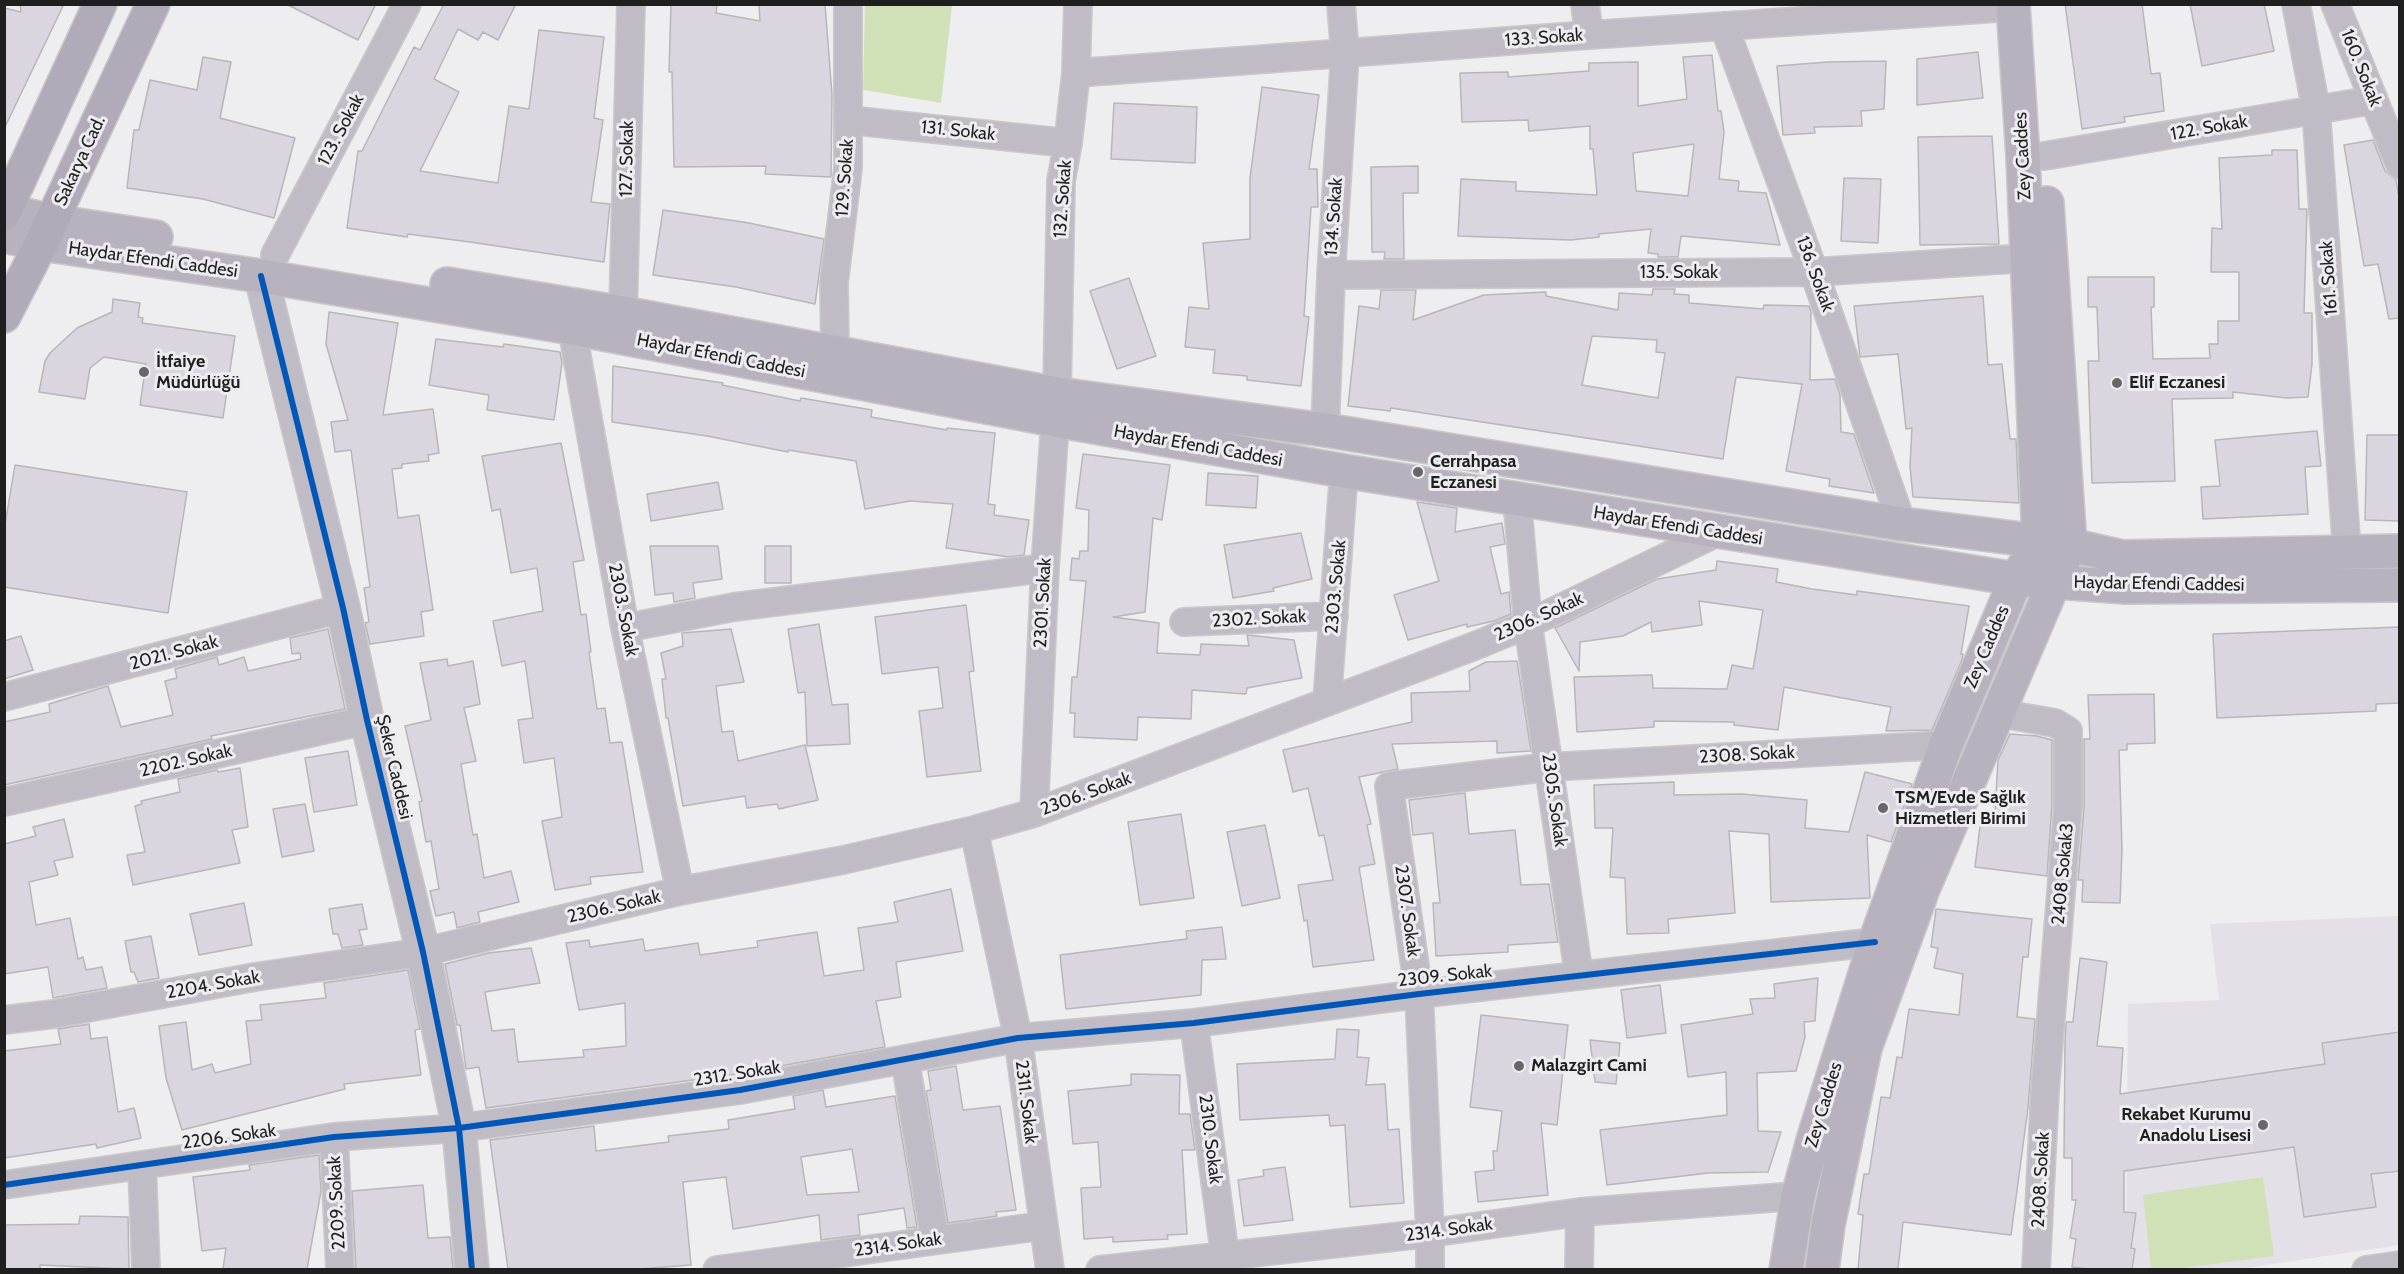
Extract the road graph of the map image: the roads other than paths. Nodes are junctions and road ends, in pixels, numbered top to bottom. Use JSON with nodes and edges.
{"nodes":[{"id":1,"x":100,"y":4,"type":"edge"},
{"id":2,"x":153,"y":4,"type":"edge"},
{"id":3,"x":406,"y":4,"type":"edge"},
{"id":4,"x":631,"y":4,"type":"edge"},
{"id":5,"x":848,"y":4,"type":"edge"},
{"id":6,"x":1078,"y":4,"type":"edge"},
{"id":7,"x":1341,"y":4,"type":"edge"},
{"id":8,"x":1585,"y":4,"type":"edge"},
{"id":9,"x":2296,"y":4,"type":"edge"},
{"id":10,"x":2335,"y":4,"type":"edge"},
{"id":11,"x":2020,"y":6,"type":"edge"},
{"id":12,"x":1785,"y":14,"type":"edge"},
{"id":13,"x":1724,"y":26,"type":"junction"},
{"id":14,"x":1589,"y":35,"type":"junction"},
{"id":15,"x":1345,"y":53,"type":"junction"},
{"id":16,"x":1076,"y":73,"type":"junction"},
{"id":17,"x":2374,"y":100,"type":"junction"},
{"id":18,"x":2316,"y":109,"type":"junction"},
{"id":19,"x":848,"y":120,"type":"junction"},
{"id":20,"x":1068,"y":143,"type":"junction"},
{"id":21,"x":2044,"y":156,"type":"junction"},
{"id":22,"x":2400,"y":165,"type":"edge"},
{"id":23,"x":5,"y":217,"type":"edge"},
{"id":24,"x":46,"y":232,"type":"junction"},
{"id":25,"x":2028,"y":258,"type":"junction"},
{"id":26,"x":268,"y":265,"type":"junction"},
{"id":27,"x":1814,"y":272,"type":"junction"},
{"id":28,"x":1331,"y":274,"type":"junction"},
{"id":29,"x":623,"y":313,"type":"junction"},
{"id":30,"x":4,"y":316,"type":"edge"},
{"id":31,"x":572,"y":328,"type":"junction"},
{"id":32,"x":835,"y":351,"type":"junction"},
{"id":33,"x":1056,"y":407,"type":"junction"},
{"id":34,"x":1325,"y":430,"type":"junction"},
{"id":35,"x":1344,"y":471,"type":"junction"},
{"id":36,"x":1517,"y":499,"type":"junction"},
{"id":37,"x":1902,"y":524,"type":"junction"},
{"id":38,"x":1716,"y":533,"type":"junction"},
{"id":39,"x":2054,"y":543,"type":"junction"},
{"id":40,"x":2400,"y":551,"type":"edge"},
{"id":41,"x":2347,"y":553,"type":"junction"},
{"id":42,"x":1045,"y":568,"type":"junction"},
{"id":43,"x":2016,"y":579,"type":"junction"},
{"id":44,"x":2055,"y":582,"type":"junction"},
{"id":45,"x":2400,"y":585,"type":"edge"},
{"id":46,"x":343,"y":609,"type":"junction"},
{"id":47,"x":1334,"y":616,"type":"junction"},
{"id":48,"x":1184,"y":622,"type":"dead end"},
{"id":49,"x":1528,"y":624,"type":"junction"},
{"id":50,"x":625,"y":628,"type":"junction"},
{"id":51,"x":4,"y":697,"type":"edge"},
{"id":52,"x":1327,"y":702,"type":"junction"},
{"id":53,"x":1998,"y":713,"type":"junction"},
{"id":54,"x":367,"y":720,"type":"junction"},
{"id":55,"x":1946,"y":745,"type":"junction"},
{"id":56,"x":1549,"y":767,"type":"junction"},
{"id":57,"x":4,"y":802,"type":"edge"},
{"id":58,"x":1034,"y":813,"type":"junction"},
{"id":59,"x":974,"y":830,"type":"junction"},
{"id":60,"x":680,"y":891,"type":"junction"},
{"id":61,"x":1875,"y":942,"type":"junction"},
{"id":62,"x":423,"y":952,"type":"junction"},
{"id":63,"x":1579,"y":976,"type":"junction"},
{"id":64,"x":1419,"y":993,"type":"junction"},
{"id":65,"x":4,"y":1020,"type":"edge"},
{"id":66,"x":1194,"y":1023,"type":"junction"},
{"id":67,"x":1018,"y":1038,"type":"junction"},
{"id":68,"x":905,"y":1059,"type":"junction"},
{"id":69,"x":2045,"y":1090,"type":"joint"},
{"id":70,"x":459,"y":1128,"type":"junction"},
{"id":71,"x":334,"y":1137,"type":"junction"},
{"id":72,"x":142,"y":1165,"type":"junction"},
{"id":73,"x":4,"y":1185,"type":"edge"},
{"id":74,"x":1798,"y":1196,"type":"junction"},
{"id":75,"x":1580,"y":1212,"type":"junction"},
{"id":76,"x":1042,"y":1226,"type":"junction"},
{"id":77,"x":1431,"y":1233,"type":"junction"},
{"id":78,"x":935,"y":1240,"type":"junction"},
{"id":79,"x":1225,"y":1256,"type":"junction"},
{"id":80,"x":1263,"y":1261,"type":"edge"},
{"id":81,"x":2400,"y":1265,"type":"edge"},
{"id":82,"x":146,"y":1269,"type":"edge"},
{"id":83,"x":340,"y":1269,"type":"edge"},
{"id":84,"x":472,"y":1269,"type":"edge"},
{"id":85,"x":717,"y":1269,"type":"edge"},
{"id":86,"x":1050,"y":1269,"type":"edge"},
{"id":87,"x":1100,"y":1269,"type":"edge"},
{"id":88,"x":1430,"y":1269,"type":"edge"},
{"id":89,"x":1579,"y":1269,"type":"edge"},
{"id":90,"x":1786,"y":1269,"type":"edge"},
{"id":91,"x":1822,"y":1269,"type":"edge"},
{"id":92,"x":2036,"y":1269,"type":"edge"},
{"id":93,"x":2366,"y":1269,"type":"edge"}],
"edges":[{"from":1,"to":23,"type":"main road"},
{"from":2,"to":24,"type":"main road","name":"Sakarya Cad."},
{"from":3,"to":26,"type":"street","name":"123. Sokak"},
{"from":4,"to":29,"type":"street","name":"127. Sokak"},
{"from":5,"to":19,"type":"street","name":"129. Sokak"},
{"from":6,"to":16,"type":"street","name":"132. Sokak"},
{"from":7,"to":15,"type":"street","name":"134. Sokak"},
{"from":8,"to":14,"type":"street"},
{"from":9,"to":18,"type":"street","name":"161. Sokak"},
{"from":10,"to":17,"type":"street","name":"160. Sokak"},
{"from":11,"to":12,"type":"street","name":"133. Sokak"},
{"from":11,"to":21,"type":"main road","name":"Zey Caddes"},
{"from":11,"to":25,"type":"main road","name":"Zey Caddes"},
{"from":12,"to":13,"type":"street","name":"133. Sokak"},
{"from":13,"to":14,"type":"street","name":"133. Sokak"},
{"from":13,"to":27,"type":"street","name":"136. Sokak"},
{"from":14,"to":15,"type":"street","name":"133. Sokak"},
{"from":15,"to":16,"type":"street","name":"133. Sokak"},
{"from":15,"to":28,"type":"street","name":"134. Sokak"},
{"from":16,"to":20,"type":"street","name":"132. Sokak"},
{"from":17,"to":18,"type":"street","name":"122. Sokak"},
{"from":17,"to":22,"type":"street","name":"160. Sokak"},
{"from":18,"to":21,"type":"street","name":"122. Sokak"},
{"from":18,"to":41,"type":"street","name":"161. Sokak"},
{"from":19,"to":20,"type":"street","name":"131. Sokak"},
{"from":19,"to":32,"type":"street","name":"129. Sokak"},
{"from":20,"to":33,"type":"street","name":"132. Sokak"},
{"from":21,"to":39,"type":"main road","name":"Zey Caddes"},
{"from":23,"to":24,"type":"main road","name":"Haydar Efendi Caddesi"},
{"from":24,"to":26,"type":"main road","name":"Haydar Efendi Caddesi"},
{"from":24,"to":30,"type":"main road","name":"Sakarya Cad."},
{"from":25,"to":27,"type":"street","name":"135. Sokak"},
{"from":25,"to":39,"type":"main road","name":"Zey Caddes"},
{"from":26,"to":29,"type":"main road","name":"Haydar Efendi Caddesi"},
{"from":26,"to":31,"type":"main road","name":"Haydar Efendi Caddesi"},
{"from":26,"to":46,"type":"street","name":"Şeker Caddesi"},
{"from":27,"to":28,"type":"street","name":"135. Sokak"},
{"from":27,"to":37,"type":"street","name":"136. Sokak"},
{"from":28,"to":34,"type":"street","name":"134. Sokak"},
{"from":29,"to":32,"type":"main road","name":"Haydar Efendi Caddesi"},
{"from":31,"to":33,"type":"main road","name":"Haydar Efendi Caddesi"},
{"from":31,"to":50,"type":"street","name":"2303. Sokak"},
{"from":32,"to":33,"type":"main road","name":"Haydar Efendi Caddesi"},
{"from":33,"to":34,"type":"main road","name":"Haydar Efendi Caddesi"},
{"from":33,"to":35,"type":"main road","name":"Haydar Efendi Caddesi"},
{"from":33,"to":42,"type":"street","name":"2301. Sokak"},
{"from":34,"to":37,"type":"main road","name":"Haydar Efendi Caddesi"},
{"from":35,"to":36,"type":"main road","name":"Haydar Efendi Caddesi"},
{"from":35,"to":47,"type":"street","name":"2303. Sokak"},
{"from":36,"to":38,"type":"main road","name":"Haydar Efendi Caddesi"},
{"from":36,"to":49,"type":"street","name":"2305. Sokak"},
{"from":37,"to":39,"type":"main road","name":"Haydar Efendi Caddesi"},
{"from":38,"to":43,"type":"main road","name":"Haydar Efendi Caddesi"},
{"from":38,"to":49,"type":"street","name":"2306. Sokak"},
{"from":39,"to":41,"type":"main road","name":"Haydar Efendi Caddesi"},
{"from":39,"to":43,"type":"main road","name":"Zey Caddes"},
{"from":39,"to":44,"type":"main road","name":"Zey Caddes"},
{"from":40,"to":41,"type":"main road","name":"Haydar Efendi Caddesi"},
{"from":42,"to":50,"type":"street"},
{"from":42,"to":58,"type":"street","name":"2301. Sokak"},
{"from":43,"to":44,"type":"main road","name":"Haydar Efendi Caddesi"},
{"from":43,"to":55,"type":"main road","name":"Zey Caddes"},
{"from":44,"to":45,"type":"main road","name":"Haydar Efendi Caddesi"},
{"from":44,"to":53,"type":"main road","name":"Zey Caddes"},
{"from":46,"to":51,"type":"street","name":"2021. Sokak"},
{"from":46,"to":54,"type":"street","name":"Şeker Caddesi"},
{"from":47,"to":48,"type":"street","name":"2302. Sokak"},
{"from":47,"to":52,"type":"street","name":"2303. Sokak"},
{"from":49,"to":52,"type":"street","name":"2306. Sokak"},
{"from":49,"to":56,"type":"street","name":"2305. Sokak"},
{"from":50,"to":60,"type":"street","name":"2303. Sokak"},
{"from":52,"to":58,"type":"street","name":"2306. Sokak"},
{"from":53,"to":69,"type":"street","name":"2408 Sokak3"},
{"from":53,"to":91,"type":"main road","name":"Zey Caddes"},
{"from":54,"to":57,"type":"street","name":"2202. Sokak"},
{"from":54,"to":62,"type":"street","name":"Şeker Caddesi"},
{"from":55,"to":56,"type":"street","name":"2308. Sokak"},
{"from":55,"to":61,"type":"main road","name":"Zey Caddes"},
{"from":56,"to":63,"type":"street","name":"2305. Sokak"},
{"from":56,"to":64,"type":"street","name":"2307. Sokak"},
{"from":58,"to":59,"type":"street","name":"2306. Sokak"},
{"from":59,"to":60,"type":"street","name":"2306. Sokak"},
{"from":59,"to":67,"type":"street","name":"2311. Sokak"},
{"from":60,"to":62,"type":"street","name":"2306. Sokak"},
{"from":61,"to":63,"type":"street","name":"2309. Sokak"},
{"from":61,"to":74,"type":"main road","name":"Zey Caddes"},
{"from":62,"to":65,"type":"street","name":"2204. Sokak"},
{"from":62,"to":70,"type":"street","name":"Şeker Caddesi"},
{"from":63,"to":64,"type":"street","name":"2309. Sokak"},
{"from":64,"to":66,"type":"street","name":"2309. Sokak"},
{"from":64,"to":77,"type":"street","name":"2307. Sokak"},
{"from":66,"to":67,"type":"street","name":"2309. Sokak"},
{"from":66,"to":79,"type":"street","name":"2310. Sokak"},
{"from":67,"to":68,"type":"street","name":"2312. Sokak"},
{"from":67,"to":76,"type":"street","name":"2311. Sokak"},
{"from":68,"to":70,"type":"street","name":"2312. Sokak"},
{"from":68,"to":78,"type":"street"},
{"from":69,"to":92,"type":"street","name":"2408. Sokak"},
{"from":70,"to":71,"type":"street","name":"2206. Sokak"},
{"from":70,"to":84,"type":"street","name":"Şeker Caddesi"},
{"from":71,"to":72,"type":"street","name":"2206. Sokak"},
{"from":71,"to":83,"type":"street","name":"2209. Sokak"},
{"from":72,"to":73,"type":"street","name":"2206. Sokak"},
{"from":72,"to":82,"type":"street"},
{"from":74,"to":75,"type":"street","name":"2314. Sokak"},
{"from":74,"to":90,"type":"main road","name":"Zey Caddes"},
{"from":75,"to":77,"type":"street","name":"2314. Sokak"},
{"from":75,"to":89,"type":"street"},
{"from":76,"to":78,"type":"street","name":"2314. Sokak"},
{"from":76,"to":86,"type":"street","name":"2311. Sokak"},
{"from":77,"to":80,"type":"street","name":"2314. Sokak"},
{"from":77,"to":88,"type":"street","name":"2307. Sokak"},
{"from":78,"to":85,"type":"street","name":"2314. Sokak"},
{"from":79,"to":80,"type":"street","name":"2314. Sokak"},
{"from":79,"to":87,"type":"street","name":"2314. Sokak"},
{"from":81,"to":93,"type":"street"}]}
